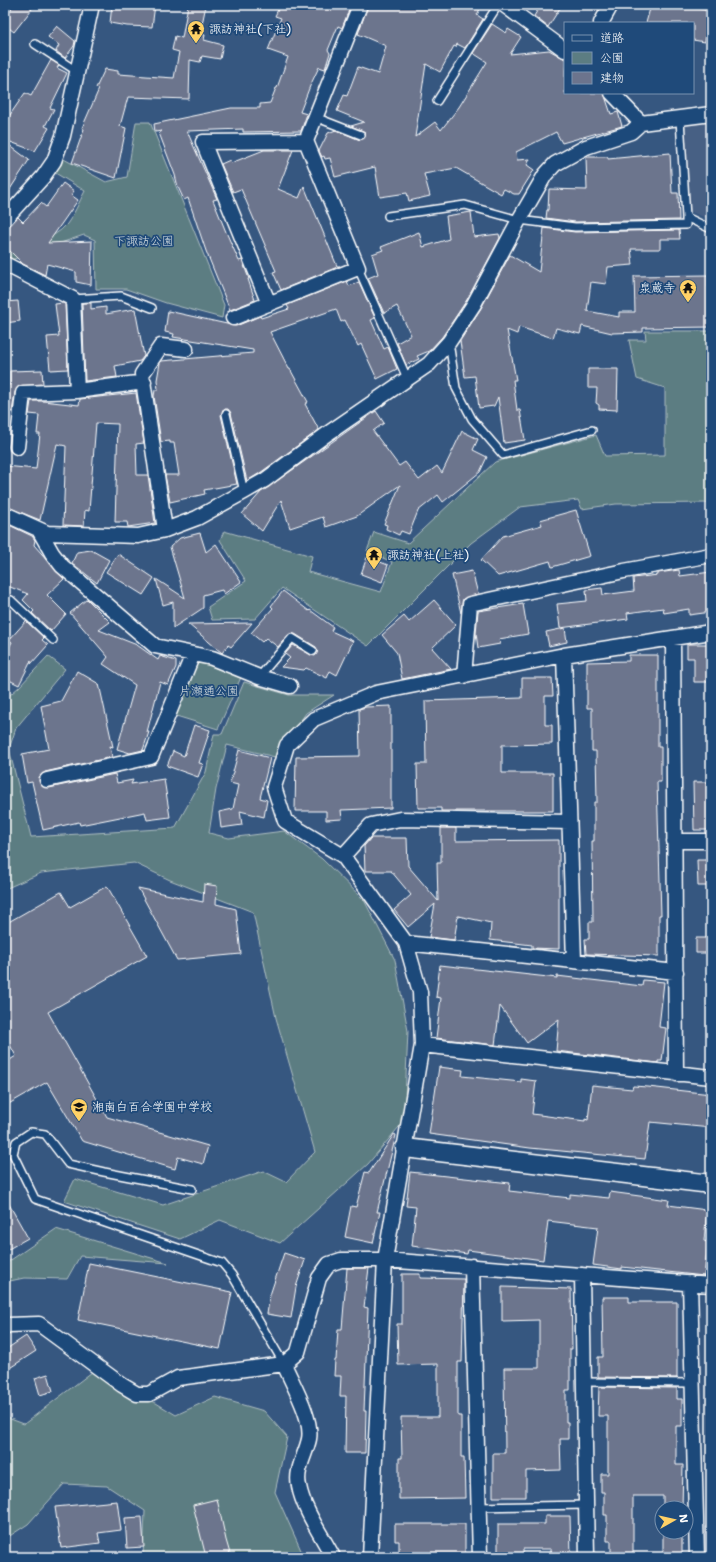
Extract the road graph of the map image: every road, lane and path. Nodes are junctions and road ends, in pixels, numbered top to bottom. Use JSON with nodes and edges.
{"nodes":[{"id":1,"x":92,"y":5,"type":"edge"},
{"id":2,"x":360,"y":5,"type":"edge"},
{"id":3,"x":498,"y":5,"type":"edge"},
{"id":4,"x":504,"y":5,"type":"edge"},
{"id":5,"x":611,"y":5,"type":"edge"},
{"id":6,"x":602,"y":22,"type":"edge"},
{"id":7,"x":35,"y":44,"type":"dead end"},
{"id":8,"x":564,"y":49,"type":"edge"},
{"id":9,"x":78,"y":72,"type":"junction"},
{"id":10,"x":613,"y":94,"type":"edge"},
{"id":11,"x":438,"y":101,"type":"dead end"},
{"id":12,"x":711,"y":114,"type":"edge"},
{"id":13,"x":315,"y":117,"type":"junction"},
{"id":14,"x":680,"y":119,"type":"junction"},
{"id":15,"x":641,"y":123,"type":"junction"},
{"id":16,"x":361,"y":135,"type":"dead end"},
{"id":17,"x":306,"y":141,"type":"junction"},
{"id":18,"x":388,"y":216,"type":"dead end"},
{"id":19,"x":686,"y":217,"type":"junction"},
{"id":20,"x":5,"y":219,"type":"edge"},
{"id":21,"x":519,"y":220,"type":"junction"},
{"id":22,"x":711,"y":229,"type":"edge"},
{"id":23,"x":5,"y":264,"type":"edge"},
{"id":24,"x":358,"y":268,"type":"junction"},
{"id":25,"x":73,"y":299,"type":"junction"},
{"id":26,"x":269,"y":304,"type":"junction"},
{"id":27,"x":152,"y":308,"type":"dead end"},
{"id":28,"x":233,"y":318,"type":"dead end"},
{"id":29,"x":449,"y":342,"type":"junction"},
{"id":30,"x":186,"y":349,"type":"dead end"},
{"id":31,"x":407,"y":378,"type":"junction"},
{"id":32,"x":144,"y":382,"type":"junction"},
{"id":33,"x":77,"y":391,"type":"junction"},
{"id":34,"x":226,"y":414,"type":"dead end"},
{"id":35,"x":592,"y":430,"type":"dead end"},
{"id":36,"x":17,"y":447,"type":"dead end"},
{"id":37,"x":244,"y":492,"type":"junction"},
{"id":38,"x":5,"y":514,"type":"edge"},
{"id":39,"x":39,"y":530,"type":"junction"},
{"id":40,"x":165,"y":530,"type":"junction"},
{"id":41,"x":711,"y":555,"type":"edge"},
{"id":42,"x":5,"y":598,"type":"edge"},
{"id":43,"x":711,"y":632,"type":"edge"},
{"id":44,"x":673,"y":638,"type":"junction"},
{"id":45,"x":53,"y":640,"type":"dead end"},
{"id":46,"x":313,"y":651,"type":"dead end"},
{"id":47,"x":193,"y":654,"type":"junction"},
{"id":48,"x":564,"y":655,"type":"junction"},
{"id":49,"x":464,"y":676,"type":"junction"},
{"id":50,"x":259,"y":677,"type":"junction"},
{"id":51,"x":290,"y":686,"type":"dead end"},
{"id":52,"x":47,"y":780,"type":"dead end"},
{"id":53,"x":569,"y":822,"type":"junction"},
{"id":54,"x":711,"y":841,"type":"edge"},
{"id":55,"x":674,"y":842,"type":"junction"},
{"id":56,"x":343,"y":856,"type":"junction"},
{"id":57,"x":406,"y":943,"type":"junction"},
{"id":58,"x":574,"y":961,"type":"junction"},
{"id":59,"x":676,"y":972,"type":"junction"},
{"id":60,"x":422,"y":1045,"type":"junction"},
{"id":61,"x":676,"y":1074,"type":"junction"},
{"id":62,"x":711,"y":1077,"type":"edge"},
{"id":63,"x":405,"y":1148,"type":"junction"},
{"id":64,"x":711,"y":1184,"type":"edge"},
{"id":65,"x":192,"y":1189,"type":"dead end"},
{"id":66,"x":385,"y":1260,"type":"junction"},
{"id":67,"x":472,"y":1266,"type":"junction"},
{"id":68,"x":582,"y":1275,"type":"junction"},
{"id":69,"x":690,"y":1284,"type":"junction"},
{"id":70,"x":711,"y":1285,"type":"edge"},
{"id":71,"x":5,"y":1327,"type":"edge"},
{"id":72,"x":284,"y":1364,"type":"junction"},
{"id":73,"x":584,"y":1382,"type":"junction"},
{"id":74,"x":693,"y":1383,"type":"junction"},
{"id":75,"x":586,"y":1505,"type":"junction"},
{"id":76,"x":478,"y":1508,"type":"junction"},
{"id":77,"x":333,"y":1557,"type":"edge"},
{"id":78,"x":370,"y":1557,"type":"edge"},
{"id":79,"x":480,"y":1557,"type":"edge"},
{"id":80,"x":587,"y":1557,"type":"edge"},
{"id":81,"x":697,"y":1557,"type":"edge"}],
"edges":[{"from":1,"to":9,"type":"street"},
{"from":2,"to":13,"type":"street"},
{"from":3,"to":11,"type":"lane"},
{"from":4,"to":8,"type":"street"},
{"from":5,"to":6,"type":"street"},
{"from":7,"to":9,"type":"lane"},
{"from":9,"to":20,"type":"street"},
{"from":10,"to":15,"type":"street"},
{"from":12,"to":14,"type":"street"},
{"from":13,"to":16,"type":"lane"},
{"from":13,"to":17,"type":"street"},
{"from":14,"to":15,"type":"street"},
{"from":14,"to":19,"type":"lane"},
{"from":15,"to":21,"type":"street"},
{"from":17,"to":24,"type":"street"},
{"from":17,"to":26,"type":"street"},
{"from":18,"to":21,"type":"lane"},
{"from":19,"to":21,"type":"lane"},
{"from":19,"to":22,"type":"lane"},
{"from":21,"to":29,"type":"street"},
{"from":23,"to":25,"type":"street"},
{"from":24,"to":26,"type":"street"},
{"from":24,"to":31,"type":"lane"},
{"from":25,"to":27,"type":"lane"},
{"from":25,"to":33,"type":"street"},
{"from":26,"to":28,"type":"street"},
{"from":29,"to":31,"type":"street"},
{"from":29,"to":35,"type":"lane"},
{"from":30,"to":32,"type":"street"},
{"from":31,"to":37,"type":"street"},
{"from":32,"to":33,"type":"street"},
{"from":32,"to":40,"type":"street"},
{"from":33,"to":36,"type":"street"},
{"from":34,"to":37,"type":"lane"},
{"from":37,"to":40,"type":"street"},
{"from":38,"to":39,"type":"street"},
{"from":39,"to":40,"type":"street"},
{"from":39,"to":47,"type":"street"},
{"from":41,"to":49,"type":"street"},
{"from":42,"to":45,"type":"lane"},
{"from":43,"to":44,"type":"street"},
{"from":44,"to":48,"type":"street"},
{"from":44,"to":55,"type":"street"},
{"from":46,"to":50,"type":"lane"},
{"from":47,"to":50,"type":"street"},
{"from":47,"to":52,"type":"street"},
{"from":48,"to":49,"type":"street"},
{"from":48,"to":53,"type":"street"},
{"from":49,"to":56,"type":"street"},
{"from":50,"to":51,"type":"street"},
{"from":53,"to":56,"type":"street"},
{"from":53,"to":58,"type":"street"},
{"from":54,"to":55,"type":"street"},
{"from":55,"to":59,"type":"street"},
{"from":56,"to":57,"type":"street"},
{"from":57,"to":58,"type":"street"},
{"from":57,"to":60,"type":"street"},
{"from":58,"to":59,"type":"street"},
{"from":59,"to":61,"type":"street"},
{"from":60,"to":61,"type":"street"},
{"from":60,"to":63,"type":"street"},
{"from":61,"to":62,"type":"street"},
{"from":63,"to":64,"type":"street"},
{"from":63,"to":66,"type":"street"},
{"from":65,"to":72,"type":"lane"},
{"from":66,"to":67,"type":"street"},
{"from":66,"to":72,"type":"street"},
{"from":66,"to":78,"type":"street"},
{"from":67,"to":68,"type":"street"},
{"from":67,"to":76,"type":"street"},
{"from":68,"to":69,"type":"street"},
{"from":68,"to":73,"type":"street"},
{"from":69,"to":70,"type":"street"},
{"from":69,"to":74,"type":"street"},
{"from":71,"to":72,"type":"street"},
{"from":72,"to":77,"type":"street"},
{"from":73,"to":74,"type":"lane"},
{"from":73,"to":75,"type":"street"},
{"from":74,"to":81,"type":"street"},
{"from":75,"to":76,"type":"lane"},
{"from":75,"to":80,"type":"street"},
{"from":76,"to":79,"type":"street"}]}
